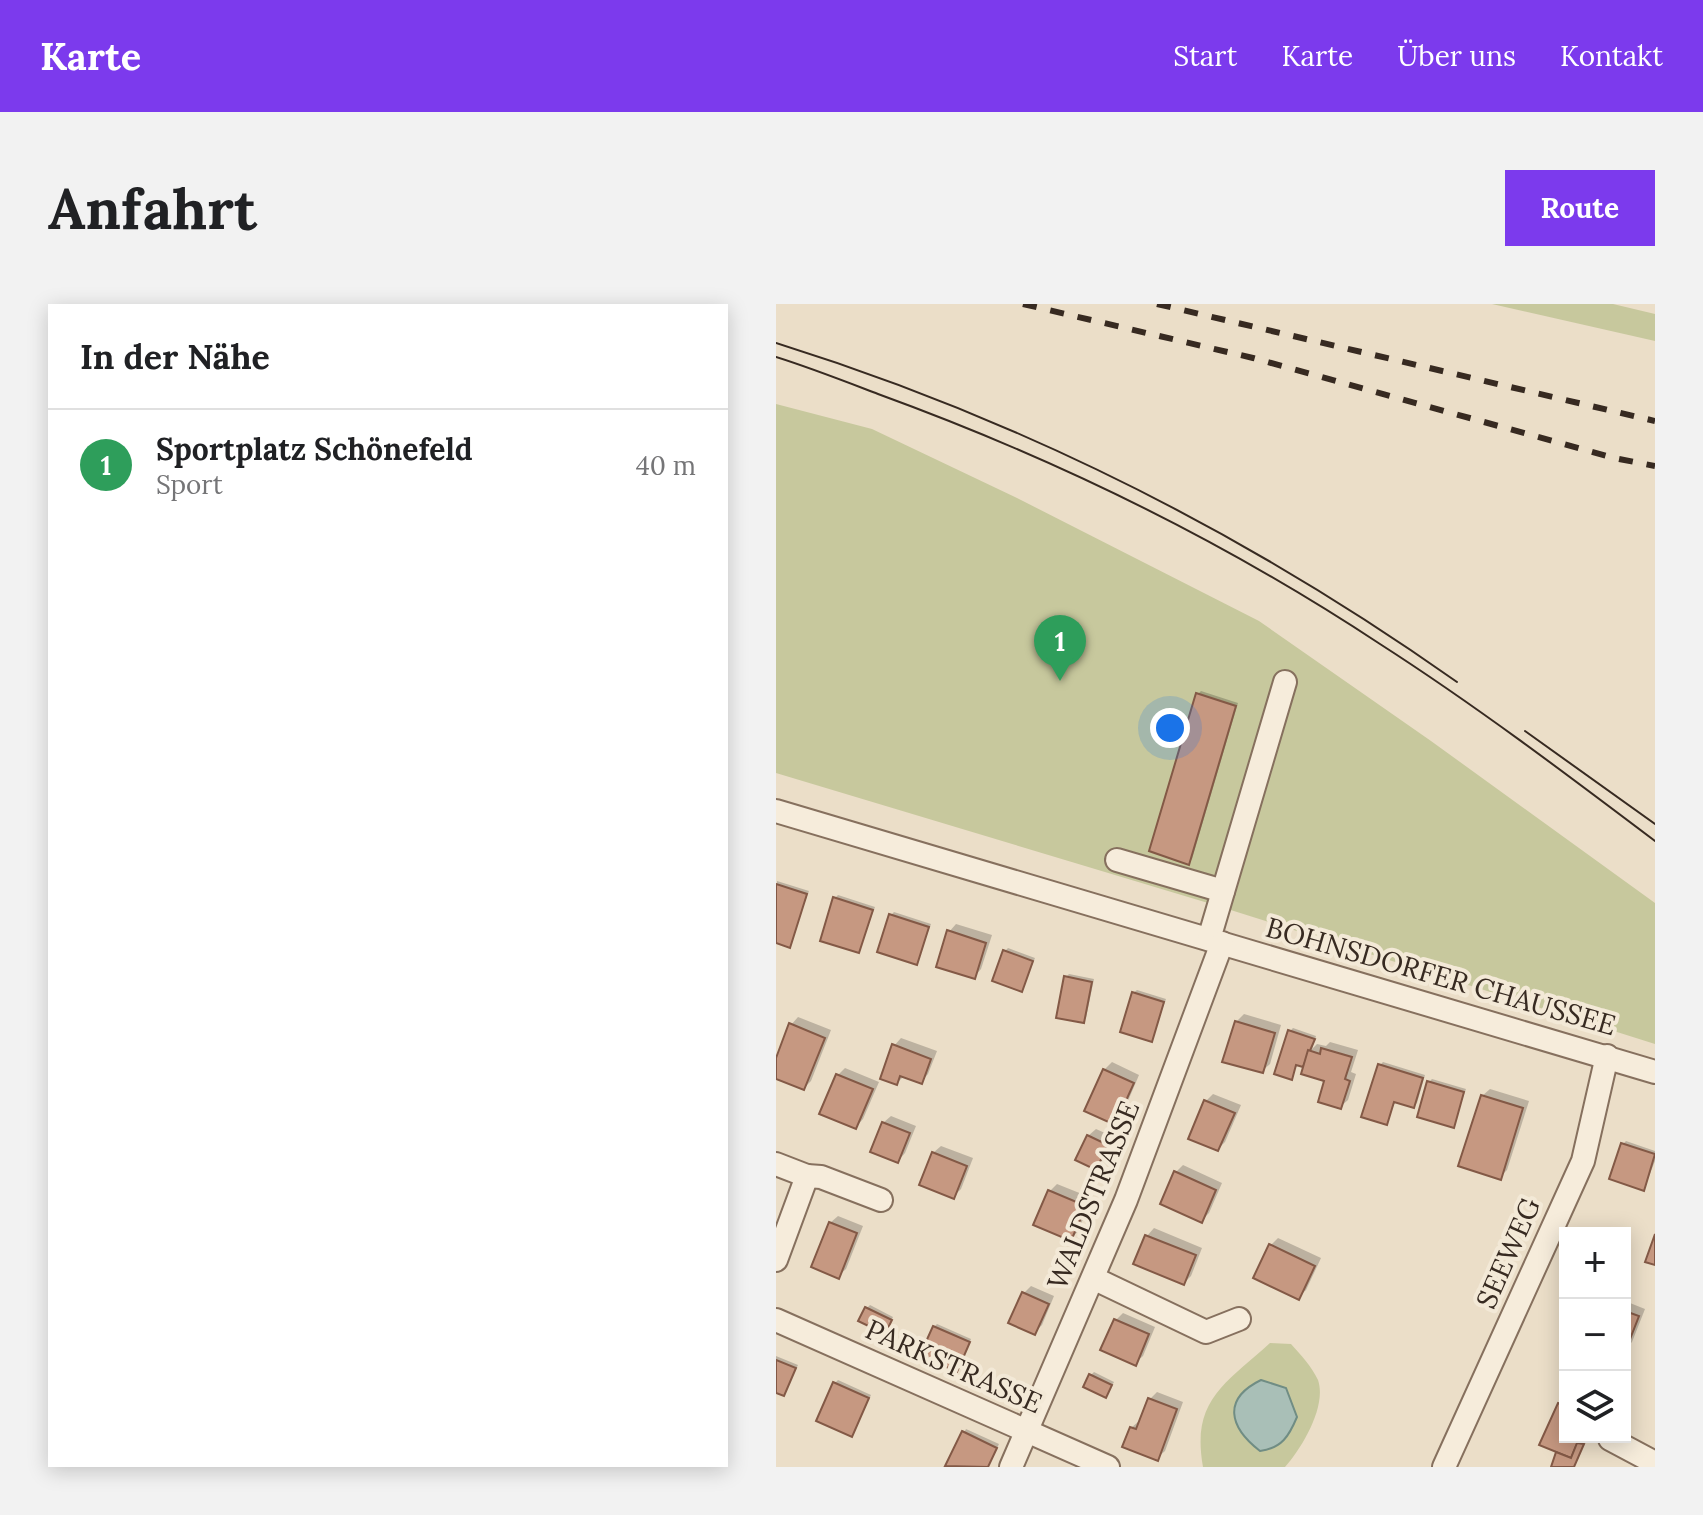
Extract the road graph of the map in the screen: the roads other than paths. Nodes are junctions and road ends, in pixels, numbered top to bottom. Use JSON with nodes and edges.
{"nodes":[{"id":1,"x":1285,"y":682,"type":"dead end"},
{"id":2,"x":776,"y":811,"type":"edge"},
{"id":3,"x":1117,"y":860,"type":"dead end"},
{"id":4,"x":1223,"y":891,"type":"junction"},
{"id":5,"x":1216,"y":941,"type":"junction"},
{"id":6,"x":1607,"y":1056,"type":"junction"},
{"id":7,"x":1655,"y":1072,"type":"edge"},
{"id":8,"x":776,"y":1164,"type":"edge"},
{"id":9,"x":807,"y":1176,"type":"junction"},
{"id":10,"x":881,"y":1200,"type":"dead end"},
{"id":11,"x":776,"y":1260,"type":"edge"},
{"id":12,"x":1093,"y":1278,"type":"junction"},
{"id":13,"x":1239,"y":1319,"type":"dead end"},
{"id":14,"x":776,"y":1320,"type":"edge"},
{"id":15,"x":1027,"y":1432,"type":"junction"},
{"id":16,"x":1618,"y":1443,"type":"edge"},
{"id":17,"x":1655,"y":1463,"type":"edge"},
{"id":18,"x":1011,"y":1467,"type":"edge"},
{"id":19,"x":1108,"y":1467,"type":"edge"},
{"id":20,"x":1444,"y":1467,"type":"edge"}],
"edges":[{"from":1,"to":4,"type":"street"},
{"from":2,"to":5,"type":"street","name":"BOHNSDORFER CHAUSSEE"},
{"from":3,"to":4,"type":"street"},
{"from":4,"to":5,"type":"street"},
{"from":5,"to":6,"type":"street","name":"BOHNSDORFER CHAUSSEE"},
{"from":5,"to":12,"type":"street","name":"WALDSTRASSE"},
{"from":6,"to":7,"type":"street","name":"BOHNSDORFER CHAUSSEE"},
{"from":6,"to":20,"type":"street","name":"SEEWEG"},
{"from":8,"to":9,"type":"street"},
{"from":9,"to":10,"type":"street"},
{"from":9,"to":11,"type":"street"},
{"from":12,"to":13,"type":"street"},
{"from":12,"to":15,"type":"street","name":"WALDSTRASSE"},
{"from":14,"to":15,"type":"street","name":"PARKSTRASSE"},
{"from":15,"to":18,"type":"street","name":"WALDSTRASSE"},
{"from":15,"to":19,"type":"street","name":"PARKSTRASSE"},
{"from":16,"to":17,"type":"street"}]}
